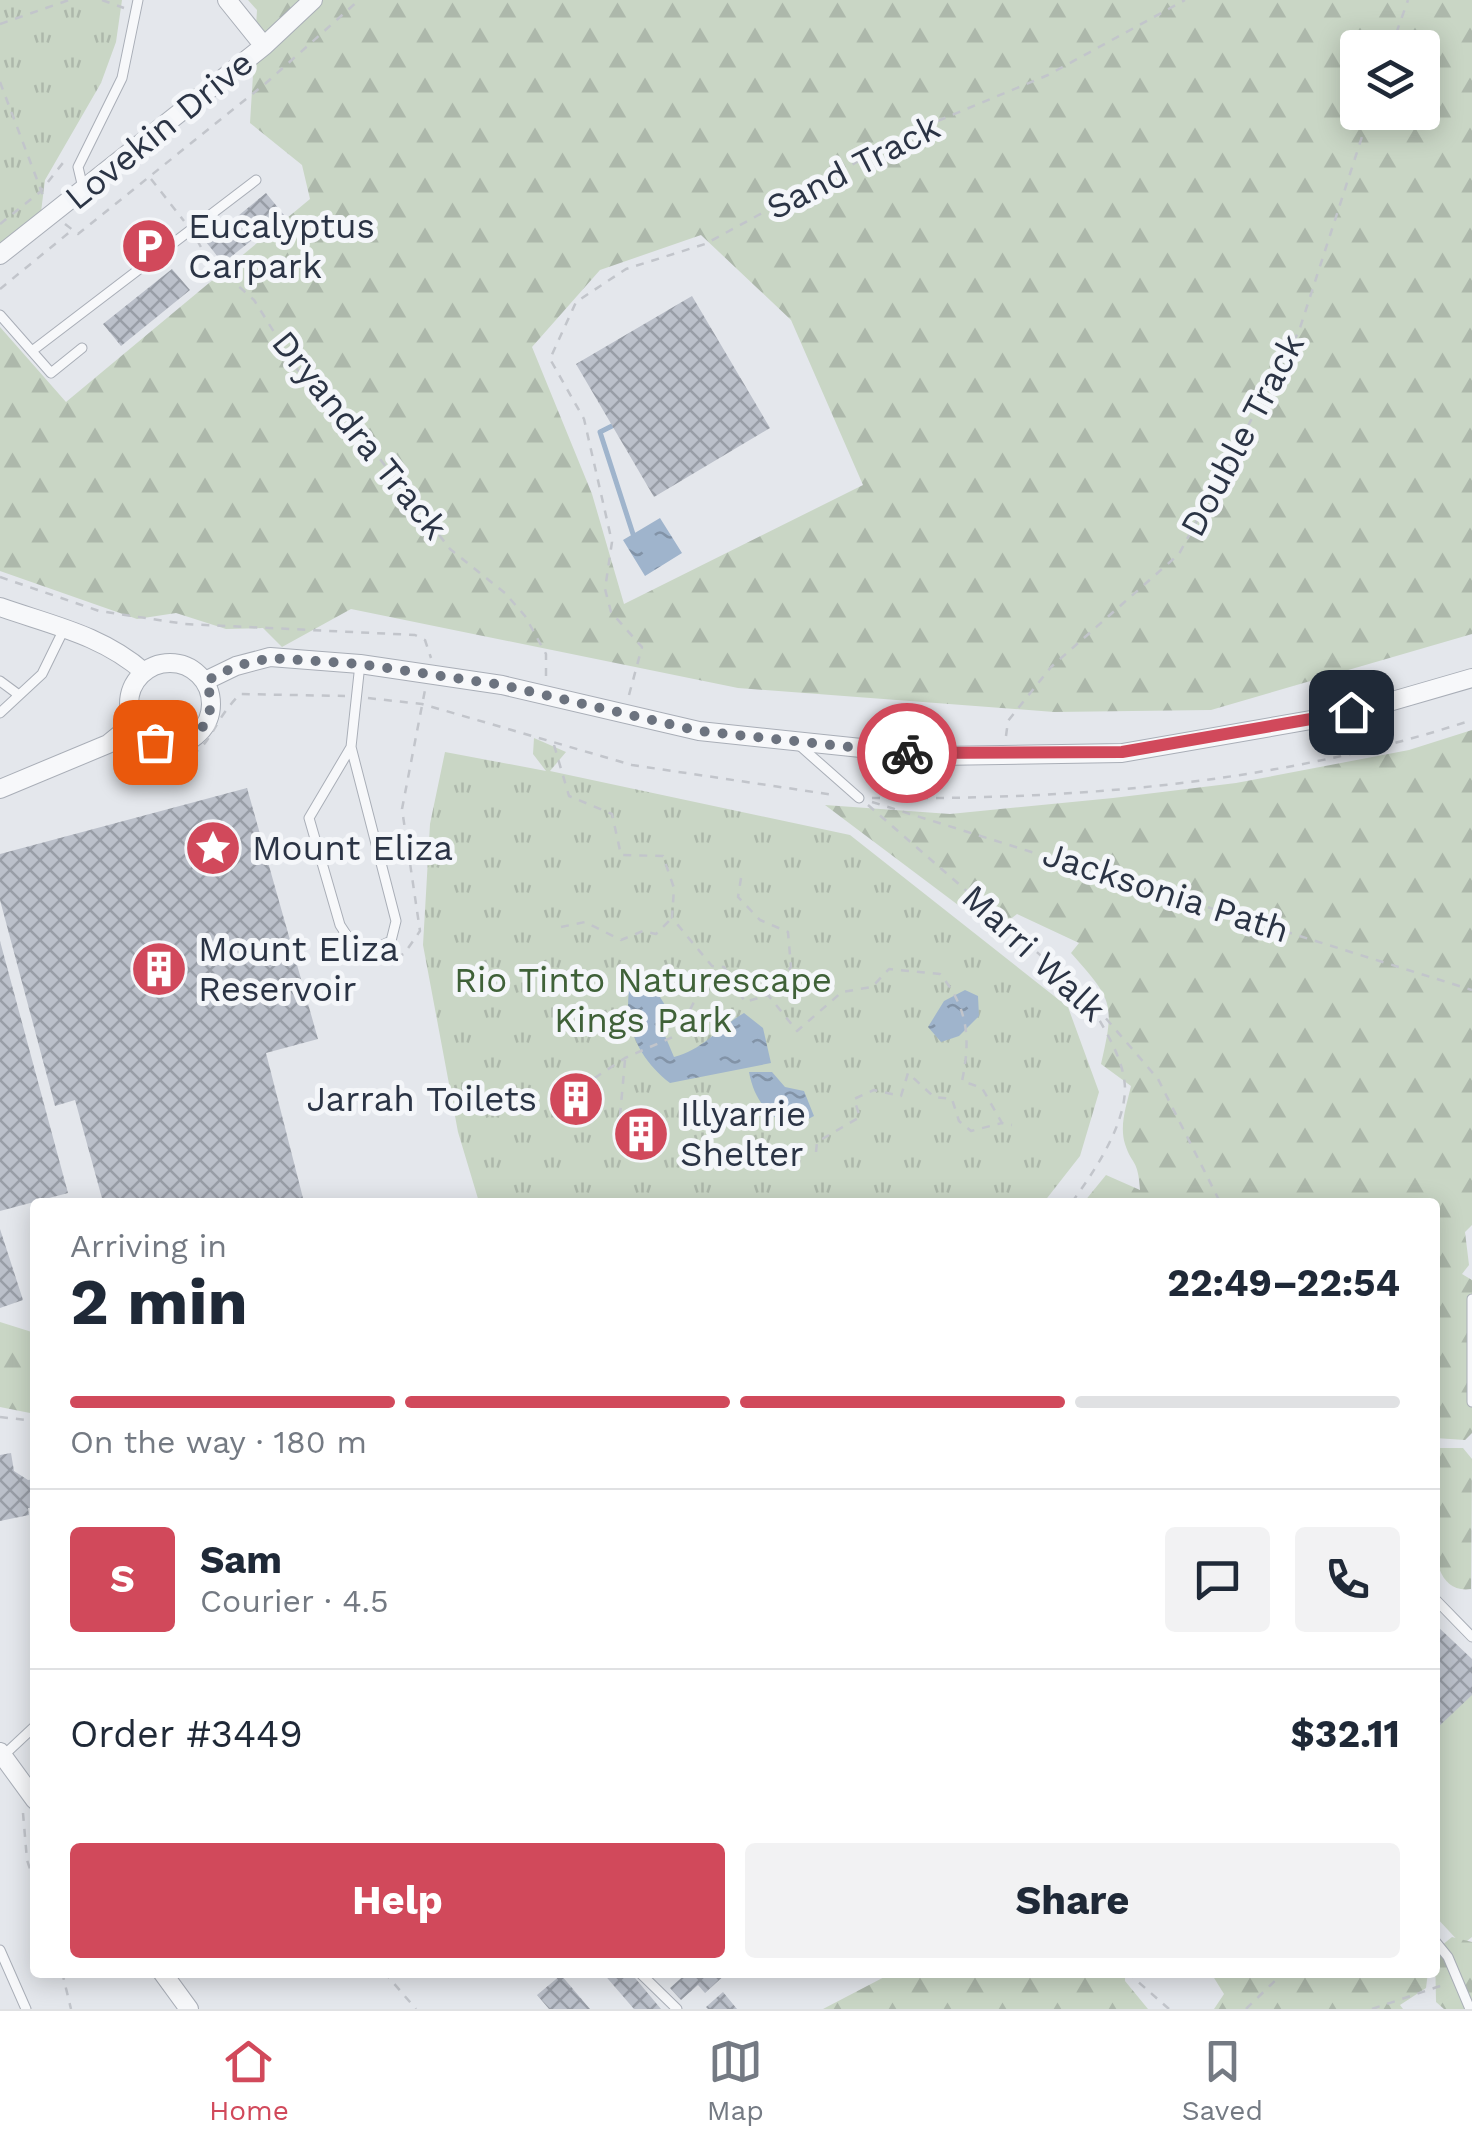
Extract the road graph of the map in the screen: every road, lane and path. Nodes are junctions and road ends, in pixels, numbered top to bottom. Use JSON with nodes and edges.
{"nodes":[{"id":1,"x":69,"y":0,"type":"edge"},
{"id":2,"x":102,"y":0,"type":"edge"},
{"id":3,"x":126,"y":0,"type":"edge"},
{"id":4,"x":138,"y":0,"type":"edge"},
{"id":5,"x":226,"y":0,"type":"edge"},
{"id":6,"x":314,"y":0,"type":"edge"},
{"id":7,"x":360,"y":0,"type":"edge"},
{"id":8,"x":1185,"y":0,"type":"edge"},
{"id":9,"x":1408,"y":0,"type":"edge"},
{"id":10,"x":0,"y":24,"type":"edge"},
{"id":11,"x":1397,"y":30,"type":"edge"},
{"id":12,"x":264,"y":46,"type":"junction"},
{"id":13,"x":0,"y":82,"type":"edge"},
{"id":14,"x":1364,"y":130,"type":"edge"},
{"id":15,"x":70,"y":152,"type":"dead end"},
{"id":16,"x":151,"y":179,"type":"junction"},
{"id":17,"x":256,"y":180,"type":"dead end"},
{"id":18,"x":84,"y":190,"type":"junction"},
{"id":19,"x":40,"y":192,"type":"junction"},
{"id":20,"x":55,"y":214,"type":"junction"},
{"id":21,"x":0,"y":224,"type":"edge"},
{"id":22,"x":71,"y":231,"type":"junction"},
{"id":23,"x":191,"y":231,"type":"junction"},
{"id":24,"x":0,"y":255,"type":"edge"},
{"id":25,"x":0,"y":289,"type":"edge"},
{"id":26,"x":0,"y":315,"type":"edge"},
{"id":27,"x":82,"y":348,"type":"dead end"},
{"id":28,"x":32,"y":350,"type":"junction"},
{"id":29,"x":0,"y":577,"type":"edge"},
{"id":30,"x":0,"y":607,"type":"edge"},
{"id":31,"x":64,"y":629,"type":"junction"},
{"id":32,"x":360,"y":664,"type":"junction"},
{"id":33,"x":144,"y":672,"type":"junction"},
{"id":34,"x":429,"y":672,"type":"junction"},
{"id":35,"x":1472,"y":678,"type":"edge"},
{"id":36,"x":0,"y":681,"type":"edge"},
{"id":37,"x":206,"y":681,"type":"junction"},
{"id":38,"x":539,"y":694,"type":"junction"},
{"id":39,"x":19,"y":695,"type":"junction"},
{"id":40,"x":356,"y":696,"type":"junction"},
{"id":41,"x":422,"y":704,"type":"junction"},
{"id":42,"x":0,"y":713,"type":"edge"},
{"id":43,"x":624,"y":713,"type":"junction"},
{"id":44,"x":134,"y":723,"type":"junction"},
{"id":45,"x":554,"y":743,"type":"dead end"},
{"id":46,"x":798,"y":745,"type":"junction"},
{"id":47,"x":351,"y":747,"type":"junction"},
{"id":48,"x":1003,"y":754,"type":"junction"},
{"id":49,"x":135,"y":757,"type":"dead end"},
{"id":50,"x":0,"y":789,"type":"edge"},
{"id":51,"x":859,"y":798,"type":"junction"},
{"id":52,"x":741,"y":878,"type":"dead end"},
{"id":53,"x":672,"y":918,"type":"junction"},
{"id":54,"x":561,"y":927,"type":"dead end"},
{"id":55,"x":381,"y":963,"type":"dead end"},
{"id":56,"x":712,"y":966,"type":"junction"},
{"id":57,"x":1472,"y":990,"type":"edge"},
{"id":58,"x":1085,"y":994,"type":"junction"},
{"id":59,"x":768,"y":995,"type":"junction"},
{"id":60,"x":741,"y":996,"type":"junction"},
{"id":61,"x":735,"y":1000,"type":"dead end"},
{"id":62,"x":705,"y":1020,"type":"dead end"},
{"id":63,"x":691,"y":1029,"type":"junction"},
{"id":64,"x":625,"y":1058,"type":"junction"},
{"id":65,"x":581,"y":1087,"type":"dead end"},
{"id":66,"x":626,"y":1121,"type":"dead end"},
{"id":67,"x":1002,"y":1124,"type":"junction"},
{"id":68,"x":1012,"y":1124,"type":"dead end"},
{"id":69,"x":816,"y":1152,"type":"dead end"},
{"id":70,"x":1074,"y":1198,"type":"edge"},
{"id":71,"x":1218,"y":1198,"type":"edge"},
{"id":72,"x":1472,"y":1299,"type":"edge"},
{"id":73,"x":1472,"y":1402,"type":"edge"},
{"id":74,"x":0,"y":1417,"type":"edge"},
{"id":75,"x":30,"y":1420,"type":"edge"},
{"id":76,"x":1440,"y":1605,"type":"edge"},
{"id":77,"x":1472,"y":1637,"type":"edge"},
{"id":78,"x":30,"y":1730,"type":"edge"},
{"id":79,"x":1,"y":1754,"type":"edge"},
{"id":80,"x":29,"y":1805,"type":"edge"},
{"id":81,"x":30,"y":1869,"type":"edge"},
{"id":82,"x":0,"y":1950,"type":"edge"},
{"id":83,"x":1440,"y":1950,"type":"edge"},
{"id":84,"x":63,"y":1978,"type":"edge"},
{"id":85,"x":166,"y":1978,"type":"edge"},
{"id":86,"x":389,"y":1978,"type":"edge"},
{"id":87,"x":644,"y":1978,"type":"edge"},
{"id":88,"x":1134,"y":1978,"type":"edge"},
{"id":89,"x":1278,"y":1978,"type":"edge"},
{"id":90,"x":1459,"y":1980,"type":"junction"},
{"id":91,"x":26,"y":2009,"type":"edge"},
{"id":92,"x":71,"y":2009,"type":"edge"},
{"id":93,"x":189,"y":2009,"type":"edge"},
{"id":94,"x":416,"y":2009,"type":"edge"},
{"id":95,"x":677,"y":2009,"type":"edge"},
{"id":96,"x":1169,"y":2009,"type":"edge"},
{"id":97,"x":1246,"y":2009,"type":"edge"},
{"id":98,"x":1372,"y":2009,"type":"edge"},
{"id":99,"x":1470,"y":2009,"type":"edge"}],
"edges":[{"from":1,"to":10,"type":"path"},
{"from":2,"to":3,"type":"path"},
{"from":4,"to":18,"type":"lane"},
{"from":5,"to":12,"type":"street"},
{"from":6,"to":12,"type":"street","name":"Lovekin Drive"},
{"from":7,"to":16,"type":"path"},
{"from":8,"to":43,"type":"path","name":"Sand Track"},
{"from":9,"to":11,"type":"path"},
{"from":12,"to":18,"type":"street","name":"Lovekin Drive"},
{"from":13,"to":19,"type":"path"},
{"from":14,"to":48,"type":"path","name":"Double Track"},
{"from":15,"to":19,"type":"path"},
{"from":16,"to":22,"type":"path"},
{"from":16,"to":23,"type":"path","name":"Dryandra Track"},
{"from":17,"to":23,"type":"lane"},
{"from":18,"to":20,"type":"street","name":"Lovekin Drive"},
{"from":19,"to":20,"type":"path"},
{"from":19,"to":21,"type":"path"},
{"from":20,"to":22,"type":"path"},
{"from":20,"to":24,"type":"street","name":"Lovekin Drive"},
{"from":22,"to":25,"type":"path"},
{"from":23,"to":28,"type":"lane"},
{"from":23,"to":38,"type":"path","name":"Dryandra Track"},
{"from":26,"to":28,"type":"lane"},
{"from":27,"to":28,"type":"lane"},
{"from":29,"to":34,"type":"path"},
{"from":30,"to":31,"type":"street"},
{"from":31,"to":33,"type":"street"},
{"from":31,"to":39,"type":"lane"},
{"from":32,"to":34,"type":"street"},
{"from":32,"to":37,"type":"street"},
{"from":32,"to":40,"type":"lane"},
{"from":33,"to":37,"type":"street"},
{"from":33,"to":44,"type":"street"},
{"from":34,"to":38,"type":"street"},
{"from":34,"to":41,"type":"path"},
{"from":35,"to":48,"type":"street"},
{"from":36,"to":39,"type":"lane"},
{"from":37,"to":44,"type":"street"},
{"from":38,"to":43,"type":"street"},
{"from":39,"to":42,"type":"lane"},
{"from":40,"to":41,"type":"path"},
{"from":40,"to":47,"type":"lane"},
{"from":40,"to":49,"type":"path"},
{"from":41,"to":55,"type":"path"},
{"from":43,"to":46,"type":"street"},
{"from":44,"to":50,"type":"street"},
{"from":45,"to":53,"type":"path"},
{"from":46,"to":48,"type":"street"},
{"from":46,"to":51,"type":"lane"},
{"from":47,"to":47,"type":"lane"},
{"from":51,"to":57,"type":"path","name":"Jacksonia Path"},
{"from":51,"to":58,"type":"path","name":"Marri Walk"},
{"from":52,"to":59,"type":"path"},
{"from":53,"to":54,"type":"path"},
{"from":53,"to":56,"type":"path"},
{"from":56,"to":60,"type":"path"},
{"from":56,"to":63,"type":"path"},
{"from":58,"to":70,"type":"path"},
{"from":58,"to":71,"type":"path","name":"Marri Walk"},
{"from":59,"to":60,"type":"path"},
{"from":59,"to":67,"type":"path"},
{"from":60,"to":61,"type":"path"},
{"from":62,"to":63,"type":"path"},
{"from":63,"to":64,"type":"path"},
{"from":64,"to":65,"type":"path"},
{"from":64,"to":66,"type":"path"},
{"from":67,"to":68,"type":"path"},
{"from":67,"to":69,"type":"path"},
{"from":72,"to":73,"type":"lane"},
{"from":74,"to":75,"type":"path"},
{"from":76,"to":77,"type":"lane"},
{"from":78,"to":79,"type":"lane"},
{"from":79,"to":80,"type":"street"},
{"from":80,"to":81,"type":"path"},
{"from":82,"to":91,"type":"lane"},
{"from":83,"to":90,"type":"lane"},
{"from":84,"to":92,"type":"path"},
{"from":85,"to":93,"type":"street"},
{"from":86,"to":94,"type":"path"},
{"from":87,"to":95,"type":"lane"},
{"from":88,"to":96,"type":"path"},
{"from":89,"to":97,"type":"path"},
{"from":90,"to":98,"type":"path"},
{"from":90,"to":99,"type":"lane"}]}
